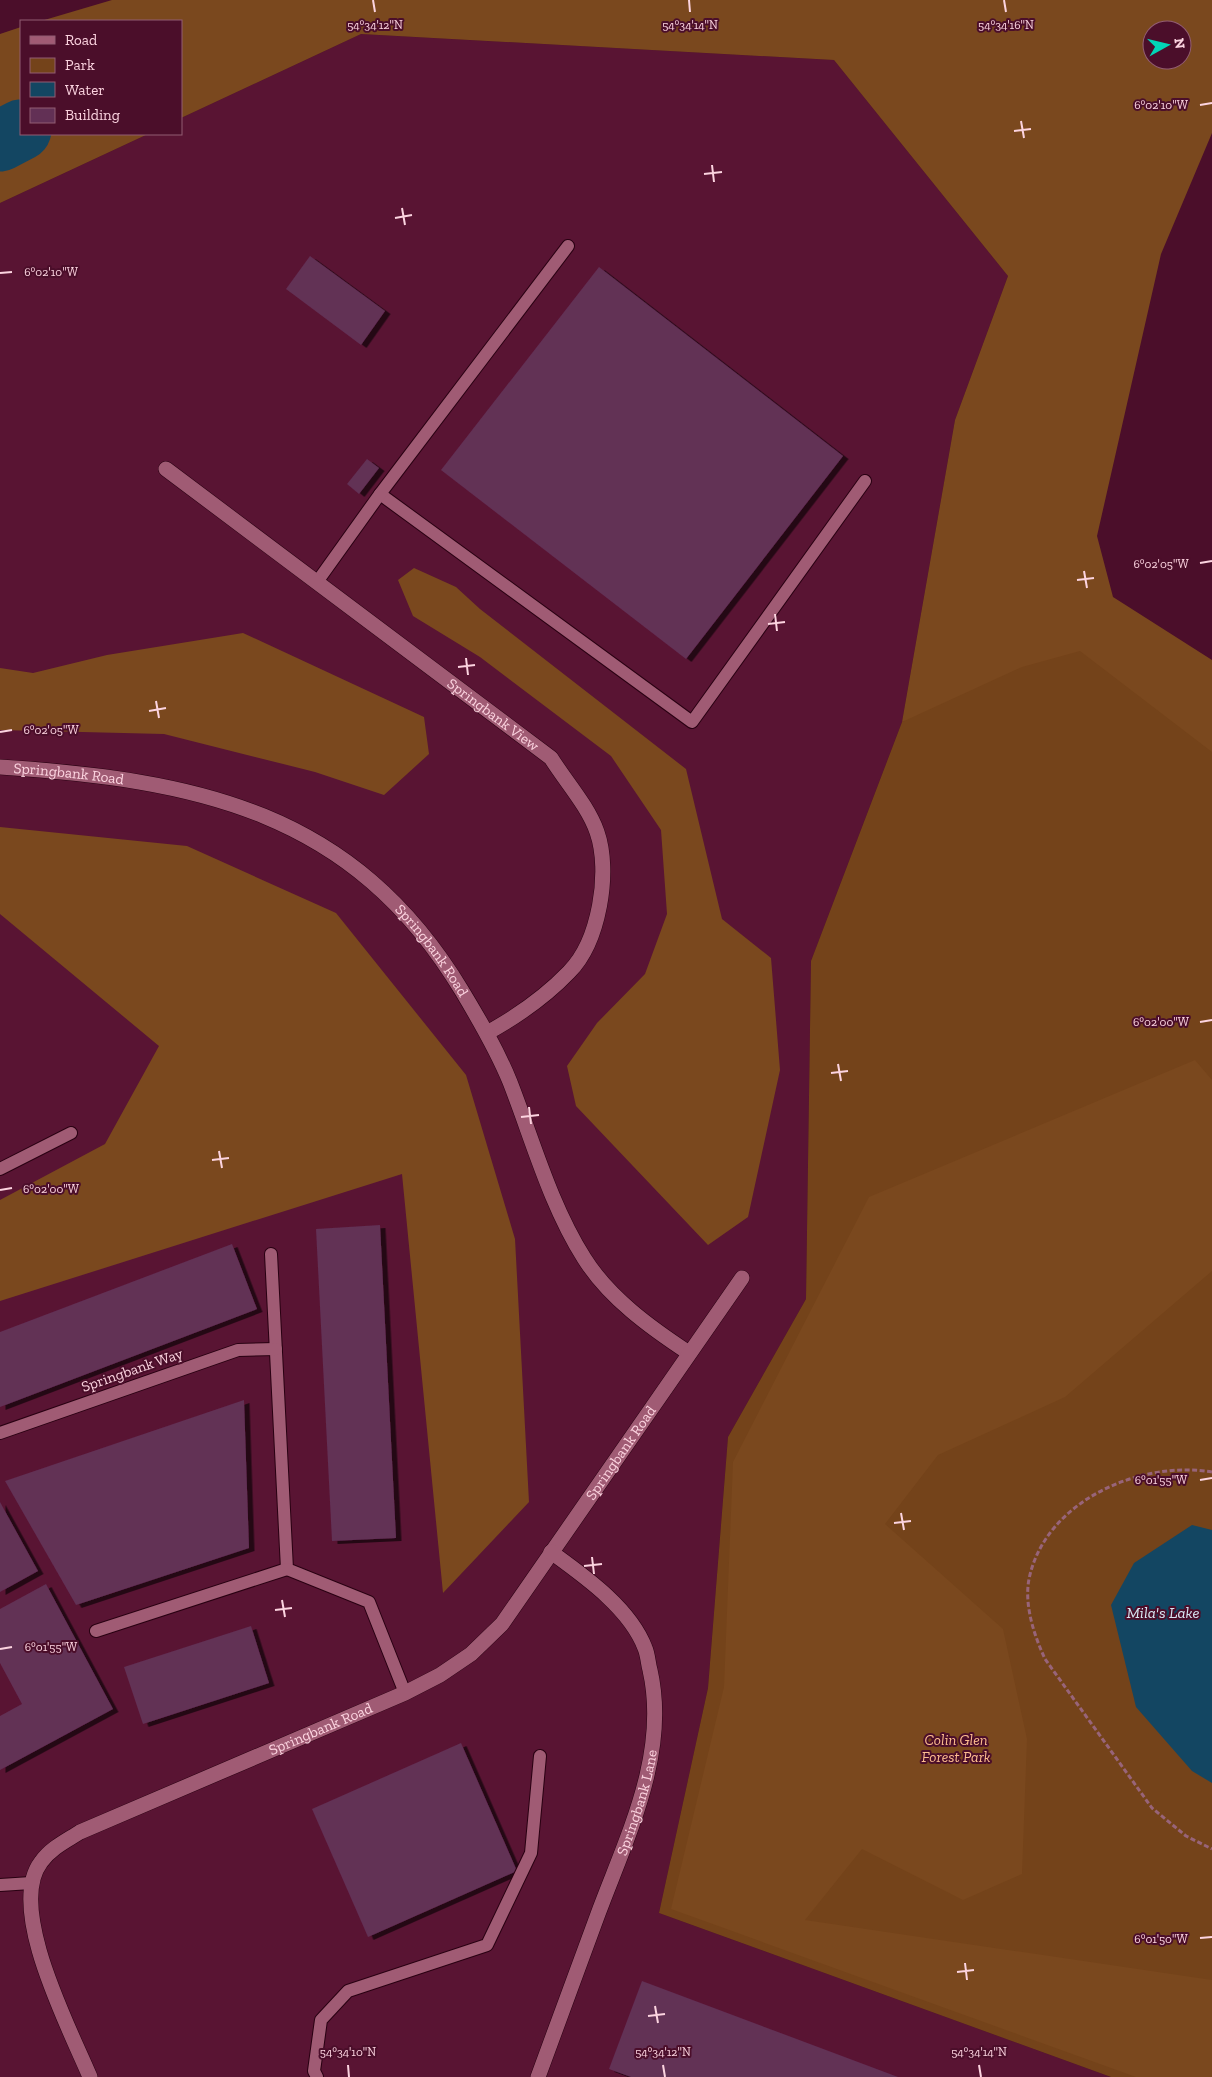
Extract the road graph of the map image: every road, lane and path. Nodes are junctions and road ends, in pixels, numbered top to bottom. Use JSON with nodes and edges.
{"nodes":[{"id":1,"x":568,"y":246,"type":"dead end"},
{"id":2,"x":166,"y":469,"type":"dead end"},
{"id":3,"x":865,"y":481,"type":"dead end"},
{"id":4,"x":380,"y":494,"type":"junction"},
{"id":5,"x":317,"y":582,"type":"junction"},
{"id":6,"x":0,"y":767,"type":"edge"},
{"id":7,"x":487,"y":1033,"type":"junction"},
{"id":8,"x":70,"y":1133,"type":"dead end"},
{"id":9,"x":0,"y":1169,"type":"edge"},
{"id":10,"x":271,"y":1254,"type":"dead end"},
{"id":11,"x":742,"y":1278,"type":"dead end"},
{"id":12,"x":276,"y":1349,"type":"junction"},
{"id":13,"x":689,"y":1353,"type":"junction"},
{"id":14,"x":0,"y":1434,"type":"edge"},
{"id":15,"x":1212,"y":1472,"type":"edge"},
{"id":16,"x":551,"y":1552,"type":"junction"},
{"id":17,"x":288,"y":1569,"type":"junction"},
{"id":18,"x":96,"y":1631,"type":"dead end"},
{"id":19,"x":405,"y":1693,"type":"junction"},
{"id":20,"x":540,"y":1756,"type":"dead end"},
{"id":21,"x":1212,"y":1849,"type":"edge"},
{"id":22,"x":31,"y":1883,"type":"junction"},
{"id":23,"x":0,"y":1885,"type":"edge"},
{"id":24,"x":90,"y":2077,"type":"edge"},
{"id":25,"x":317,"y":2077,"type":"edge"},
{"id":26,"x":538,"y":2077,"type":"edge"}],
"edges":[{"from":1,"to":4,"type":"lane"},
{"from":2,"to":5,"type":"street","name":"Springbank View"},
{"from":3,"to":4,"type":"lane"},
{"from":4,"to":5,"type":"lane"},
{"from":5,"to":7,"type":"street","name":"Springbank View"},
{"from":6,"to":7,"type":"street","name":"Springbank Road"},
{"from":7,"to":13,"type":"street","name":"Springbank Road"},
{"from":8,"to":9,"type":"lane"},
{"from":10,"to":12,"type":"lane"},
{"from":11,"to":13,"type":"street","name":"Springbank Road"},
{"from":12,"to":14,"type":"lane","name":"Springbank Way"},
{"from":12,"to":17,"type":"lane"},
{"from":13,"to":16,"type":"street","name":"Springbank Road"},
{"from":15,"to":21,"type":"path"},
{"from":16,"to":19,"type":"street","name":"Springbank Road"},
{"from":16,"to":26,"type":"street","name":"Springbank Lane"},
{"from":17,"to":18,"type":"lane"},
{"from":17,"to":19,"type":"lane"},
{"from":19,"to":22,"type":"street","name":"Springbank Road"},
{"from":20,"to":25,"type":"lane"},
{"from":22,"to":23,"type":"lane"},
{"from":22,"to":24,"type":"street","name":"Springbank Road"}]}
